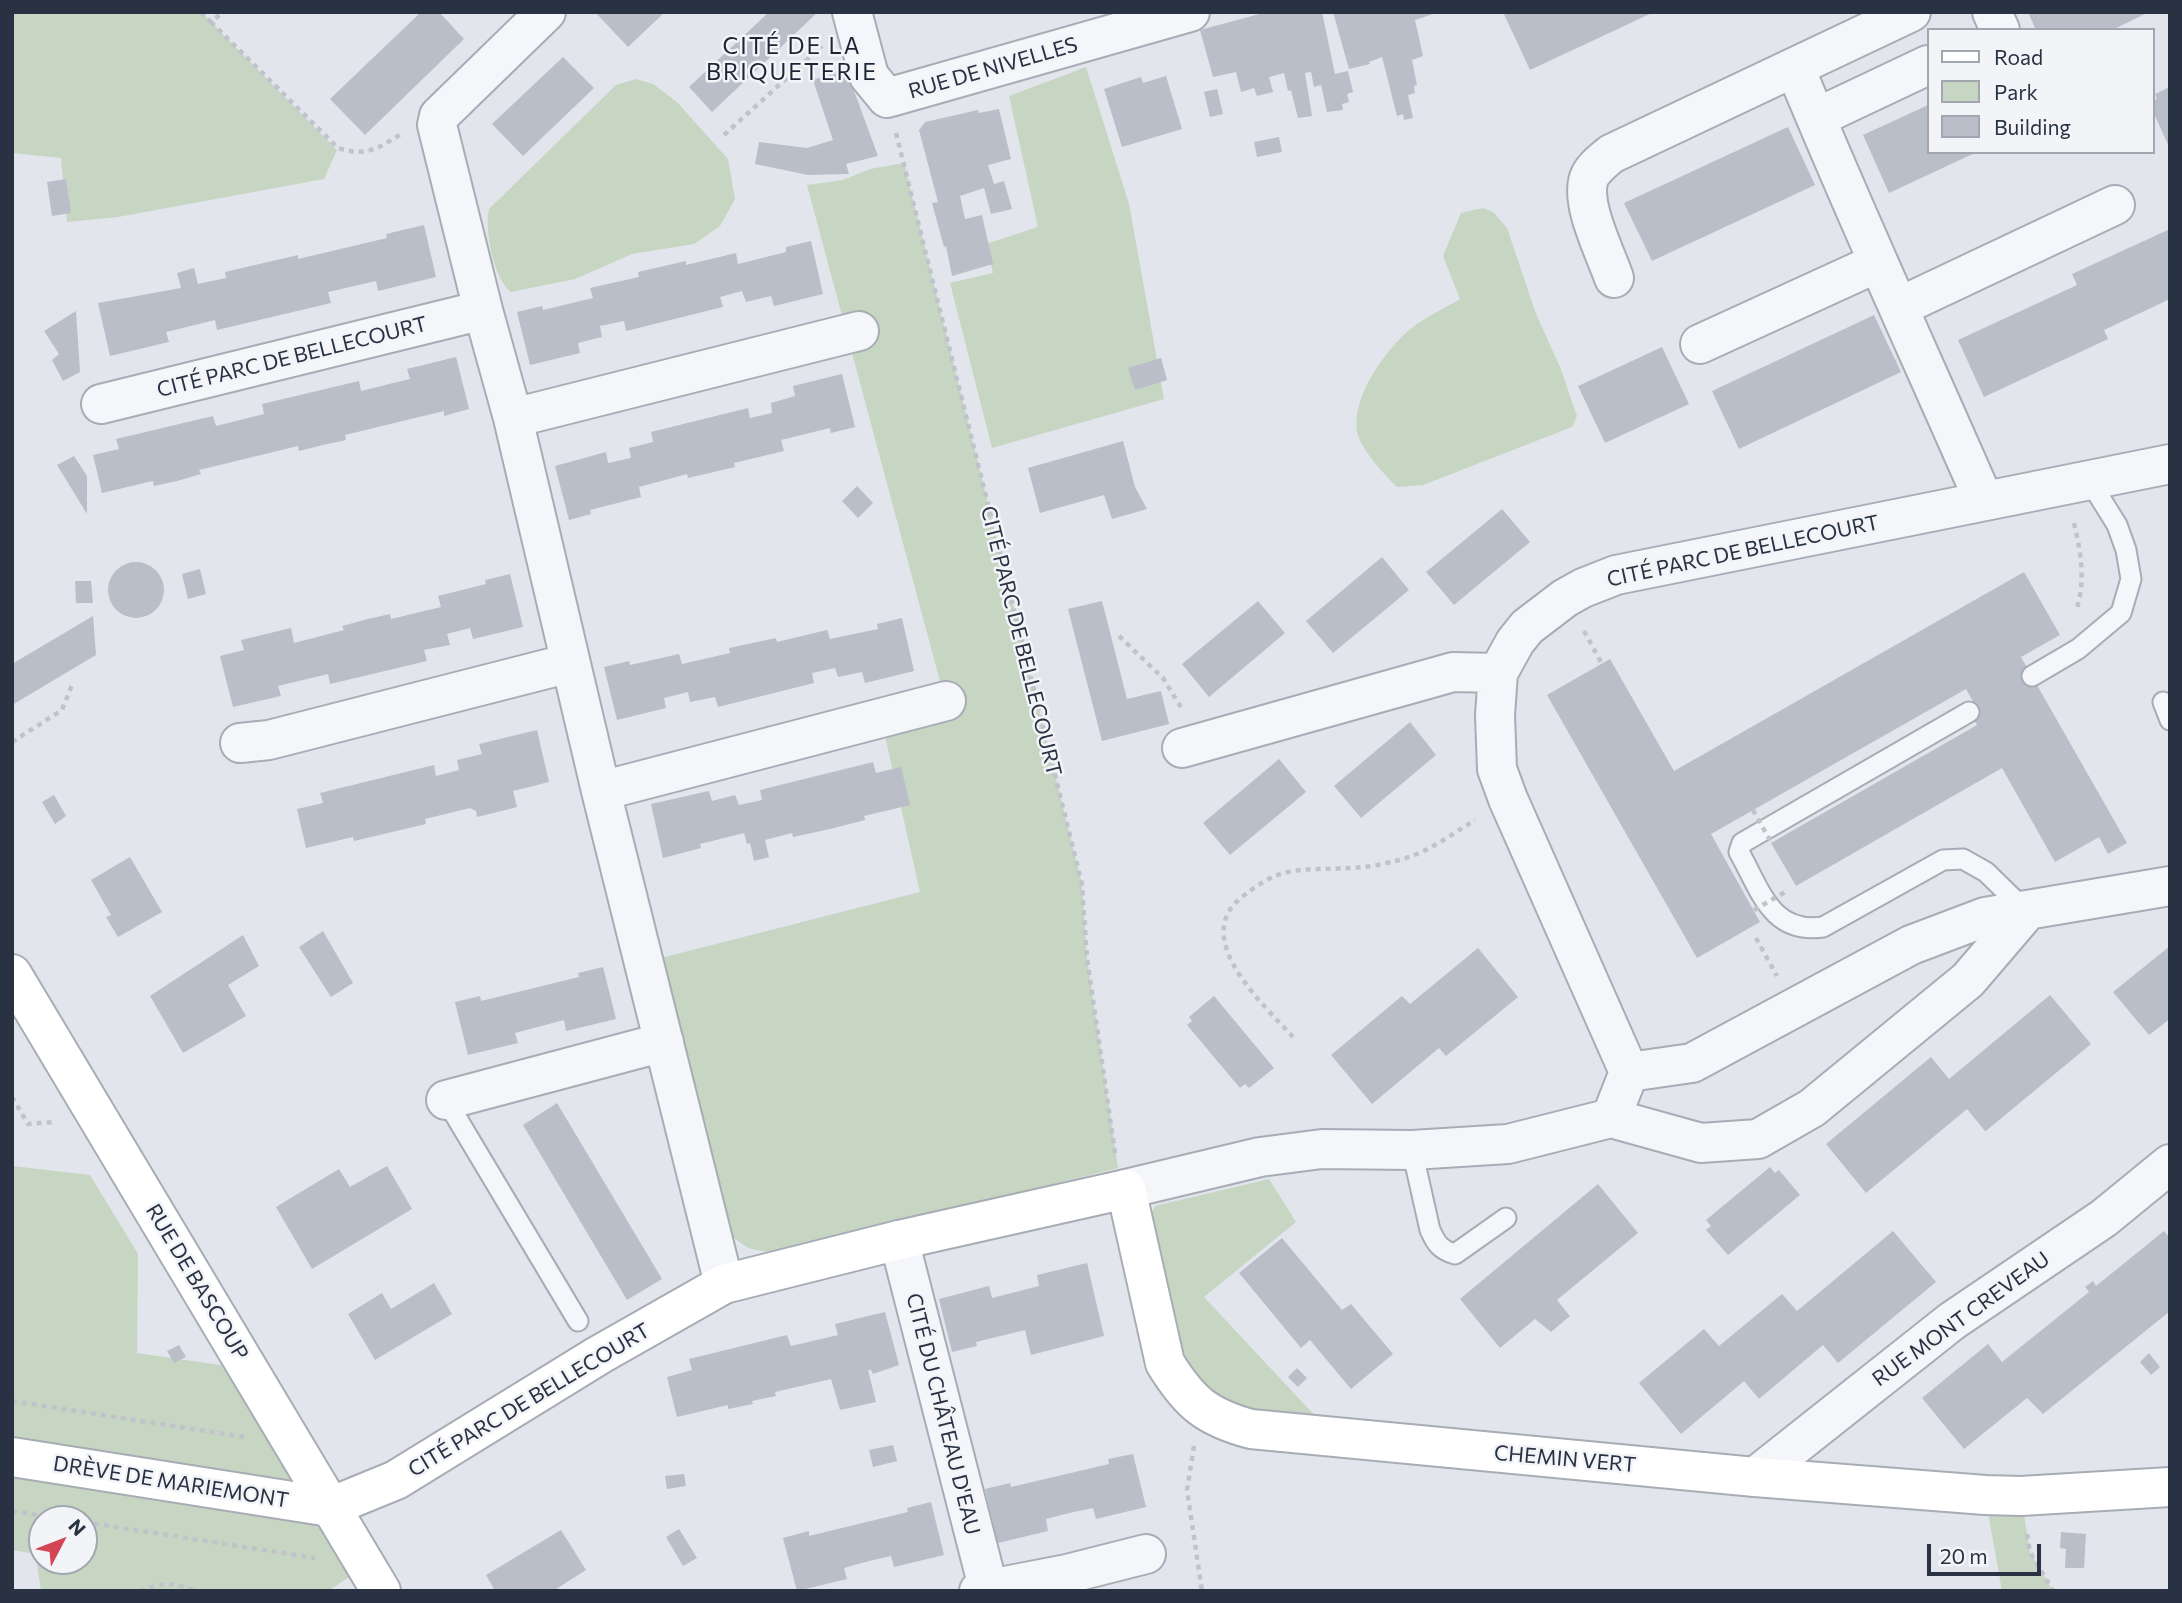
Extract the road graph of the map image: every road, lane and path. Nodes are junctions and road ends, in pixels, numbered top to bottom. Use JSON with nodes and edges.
{"nodes":[{"id":1,"x":201,"y":12,"type":"edge"},
{"id":2,"x":223,"y":12,"type":"edge"},
{"id":3,"x":547,"y":12,"type":"edge"},
{"id":4,"x":1189,"y":12,"type":"edge"},
{"id":5,"x":1911,"y":12,"type":"edge"},
{"id":6,"x":1992,"y":12,"type":"edge"},
{"id":7,"x":852,"y":14,"type":"edge"},
{"id":8,"x":211,"y":22,"type":"junction"},
{"id":9,"x":1999,"y":28,"type":"edge"},
{"id":10,"x":1926,"y":66,"type":"edge"},
{"id":11,"x":1795,"y":68,"type":"junction"},
{"id":12,"x":887,"y":98,"type":"junction"},
{"id":13,"x":1815,"y":118,"type":"junction"},
{"id":14,"x":437,"y":125,"type":"junction"},
{"id":15,"x":724,"y":135,"type":"dead end"},
{"id":16,"x":2115,"y":205,"type":"dead end"},
{"id":17,"x":1877,"y":263,"type":"junction"},
{"id":18,"x":1614,"y":278,"type":"dead end"},
{"id":19,"x":1899,"y":307,"type":"junction"},
{"id":20,"x":483,"y":310,"type":"junction"},
{"id":21,"x":859,"y":330,"type":"dead end"},
{"id":22,"x":1700,"y":344,"type":"dead end"},
{"id":23,"x":101,"y":404,"type":"dead end"},
{"id":24,"x":513,"y":418,"type":"junction"},
{"id":25,"x":2170,"y":464,"type":"edge"},
{"id":26,"x":2076,"y":483,"type":"junction"},
{"id":27,"x":1984,"y":501,"type":"junction"},
{"id":28,"x":2072,"y":620,"type":"dead end"},
{"id":29,"x":1119,"y":636,"type":"dead end"},
{"id":30,"x":570,"y":663,"type":"junction"},
{"id":31,"x":1498,"y":673,"type":"junction"},
{"id":32,"x":2032,"y":676,"type":"dead end"},
{"id":33,"x":72,"y":685,"type":"dead end"},
{"id":34,"x":945,"y":700,"type":"dead end"},
{"id":35,"x":1969,"y":712,"type":"dead end"},
{"id":36,"x":12,"y":743,"type":"edge"},
{"id":37,"x":240,"y":743,"type":"dead end"},
{"id":38,"x":1191,"y":746,"type":"joint"},
{"id":39,"x":601,"y":791,"type":"junction"},
{"id":40,"x":1508,"y":800,"type":"junction"},
{"id":41,"x":1753,"y":810,"type":"dead end"},
{"id":42,"x":1768,"y":836,"type":"junction"},
{"id":43,"x":2170,"y":886,"type":"edge"},
{"id":44,"x":1787,"y":891,"type":"dead end"},
{"id":45,"x":1760,"y":906,"type":"junction"},
{"id":46,"x":2027,"y":911,"type":"junction"},
{"id":47,"x":1751,"y":928,"type":"dead end"},
{"id":48,"x":12,"y":974,"type":"edge"},
{"id":49,"x":1794,"y":1007,"type":"junction"},
{"id":50,"x":1293,"y":1037,"type":"dead end"},
{"id":51,"x":664,"y":1042,"type":"junction"},
{"id":52,"x":1629,"y":1072,"type":"junction"},
{"id":53,"x":446,"y":1100,"type":"joint"},
{"id":54,"x":1611,"y":1118,"type":"junction"},
{"id":55,"x":1412,"y":1150,"type":"junction"},
{"id":56,"x":2170,"y":1164,"type":"edge"},
{"id":57,"x":1126,"y":1189,"type":"junction"},
{"id":58,"x":1506,"y":1218,"type":"dead end"},
{"id":59,"x":899,"y":1240,"type":"junction"},
{"id":60,"x":724,"y":1284,"type":"junction"},
{"id":61,"x":578,"y":1321,"type":"dead end"},
{"id":62,"x":12,"y":1401,"type":"edge"},
{"id":63,"x":1201,"y":1409,"type":"junction"},
{"id":64,"x":294,"y":1445,"type":"junction"},
{"id":65,"x":12,"y":1457,"type":"edge"},
{"id":66,"x":1755,"y":1477,"type":"junction"},
{"id":67,"x":2170,"y":1487,"type":"edge"},
{"id":68,"x":2021,"y":1496,"type":"junction"},
{"id":69,"x":330,"y":1507,"type":"junction"},
{"id":70,"x":98,"y":1525,"type":"edge"},
{"id":71,"x":1146,"y":1554,"type":"dead end"},
{"id":72,"x":373,"y":1578,"type":"edge"},
{"id":73,"x":985,"y":1590,"type":"edge"},
{"id":74,"x":140,"y":1591,"type":"edge"},
{"id":75,"x":195,"y":1591,"type":"edge"},
{"id":76,"x":1202,"y":1591,"type":"edge"},
{"id":77,"x":2053,"y":1591,"type":"edge"}],
"edges":[{"from":1,"to":8,"type":"path"},
{"from":2,"to":8,"type":"path"},
{"from":3,"to":14,"type":"street"},
{"from":4,"to":12,"type":"street","name":"RUE DE NIVELLES"},
{"from":5,"to":11,"type":"street"},
{"from":6,"to":9,"type":"street"},
{"from":7,"to":12,"type":"street","name":"RUE DE NIVELLES"},
{"from":7,"to":15,"type":"path"},
{"from":8,"to":14,"type":"path"},
{"from":10,"to":13,"type":"street"},
{"from":11,"to":13,"type":"street"},
{"from":11,"to":18,"type":"street"},
{"from":12,"to":57,"type":"path","name":"CITÉ PARC DE BELLECOURT"},
{"from":13,"to":17,"type":"street"},
{"from":14,"to":20,"type":"street"},
{"from":16,"to":19,"type":"street"},
{"from":17,"to":19,"type":"street"},
{"from":17,"to":22,"type":"street"},
{"from":19,"to":27,"type":"street"},
{"from":20,"to":23,"type":"street","name":"CITÉ PARC DE BELLECOURT"},
{"from":20,"to":24,"type":"street"},
{"from":21,"to":24,"type":"street"},
{"from":24,"to":30,"type":"street"},
{"from":25,"to":26,"type":"street","name":"CITÉ PARC DE BELLECOURT"},
{"from":26,"to":27,"type":"street","name":"CITÉ PARC DE BELLECOURT"},
{"from":26,"to":28,"type":"path"},
{"from":26,"to":32,"type":"lane"},
{"from":27,"to":31,"type":"street","name":"CITÉ PARC DE BELLECOURT"},
{"from":29,"to":38,"type":"path"},
{"from":30,"to":37,"type":"street"},
{"from":30,"to":39,"type":"street"},
{"from":31,"to":38,"type":"street"},
{"from":31,"to":40,"type":"street","name":"CITÉ PARC DE BELLECOURT"},
{"from":33,"to":36,"type":"path"},
{"from":34,"to":39,"type":"street"},
{"from":35,"to":42,"type":"lane"},
{"from":39,"to":51,"type":"street"},
{"from":40,"to":50,"type":"path"},
{"from":40,"to":52,"type":"street","name":"CITÉ PARC DE BELLECOURT"},
{"from":41,"to":42,"type":"path","bridge":true},
{"from":42,"to":45,"type":"lane"},
{"from":43,"to":46,"type":"street"},
{"from":44,"to":45,"type":"path","bridge":true},
{"from":45,"to":46,"type":"lane"},
{"from":46,"to":49,"type":"street"},
{"from":46,"to":54,"type":"street","name":"CITÉ PARC DE BELLECOURT"},
{"from":47,"to":49,"type":"path"},
{"from":48,"to":64,"type":"street","name":"RUE DE BASCOUP"},
{"from":49,"to":52,"type":"street"},
{"from":51,"to":53,"type":"street"},
{"from":51,"to":60,"type":"street"},
{"from":52,"to":54,"type":"street"},
{"from":53,"to":61,"type":"lane"},
{"from":54,"to":55,"type":"street","name":"CITÉ PARC DE BELLECOURT"},
{"from":55,"to":57,"type":"street","name":"CITÉ PARC DE BELLECOURT"},
{"from":55,"to":58,"type":"lane"},
{"from":56,"to":66,"type":"street","name":"RUE MONT CREVEAU"},
{"from":57,"to":59,"type":"street","name":"CITÉ PARC DE BELLECOURT"},
{"from":57,"to":63,"type":"street","name":"CHEMIN VERT"},
{"from":59,"to":60,"type":"street","name":"CITÉ PARC DE BELLECOURT"},
{"from":59,"to":73,"type":"street","name":"CITÉ DU CHÂTEAU D'EAU"},
{"from":60,"to":69,"type":"street","name":"CITÉ PARC DE BELLECOURT"},
{"from":62,"to":64,"type":"path"},
{"from":63,"to":66,"type":"street","name":"CHEMIN VERT"},
{"from":63,"to":76,"type":"path"},
{"from":64,"to":69,"type":"street","name":"RUE DE BASCOUP"},
{"from":65,"to":69,"type":"street","name":"DRÈVE DE MARIEMONT"},
{"from":66,"to":68,"type":"street","name":"CHEMIN VERT"},
{"from":67,"to":68,"type":"street","name":"CHEMIN VERT"},
{"from":68,"to":77,"type":"path"},
{"from":69,"to":72,"type":"street","name":"RUE DE BASCOUP"},
{"from":70,"to":72,"type":"path"},
{"from":71,"to":73,"type":"street","name":"CITÉ DU CHÂTEAU D'EAU"},
{"from":74,"to":75,"type":"path"}]}
